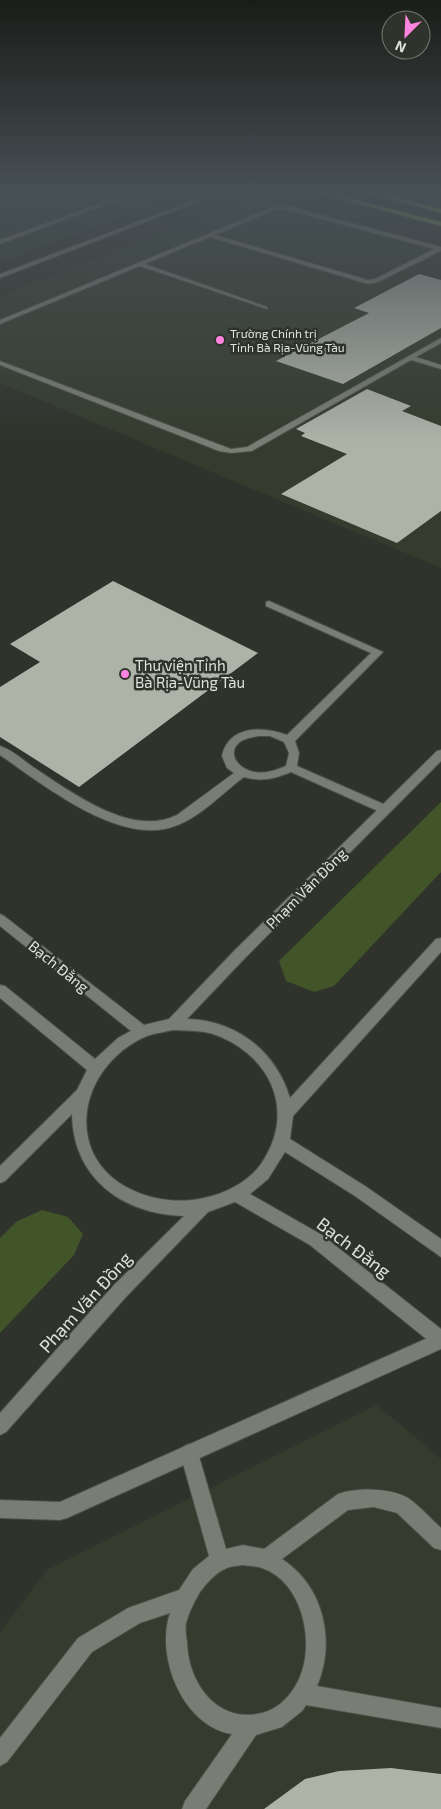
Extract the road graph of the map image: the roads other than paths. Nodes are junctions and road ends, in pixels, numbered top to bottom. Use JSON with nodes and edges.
{"nodes":[{"id":1,"x":114,"y":274,"type":"edge"},
{"id":2,"x":169,"y":274,"type":"edge"},
{"id":3,"x":343,"y":274,"type":"edge"},
{"id":4,"x":389,"y":274,"type":"edge"},
{"id":5,"x":265,"y":308,"type":"dead end"},
{"id":6,"x":0,"y":322,"type":"edge"},
{"id":7,"x":441,"y":340,"type":"edge"},
{"id":8,"x":411,"y":358,"type":"junction"},
{"id":9,"x":0,"y":363,"type":"edge"},
{"id":10,"x":441,"y":367,"type":"edge"},
{"id":11,"x":269,"y":604,"type":"dead end"},
{"id":12,"x":289,"y":740,"type":"junction"},
{"id":13,"x":0,"y":750,"type":"edge"},
{"id":14,"x":441,"y":754,"type":"edge"},
{"id":15,"x":291,"y":768,"type":"junction"},
{"id":16,"x":240,"y":774,"type":"junction"},
{"id":17,"x":384,"y":809,"type":"junction"},
{"id":18,"x":0,"y":919,"type":"edge"},
{"id":19,"x":441,"y":943,"type":"edge"},
{"id":20,"x":0,"y":990,"type":"edge"},
{"id":21,"x":173,"y":1024,"type":"junction"},
{"id":22,"x":142,"y":1032,"type":"junction"},
{"id":23,"x":95,"y":1068,"type":"junction"},
{"id":24,"x":82,"y":1095,"type":"junction"},
{"id":25,"x":286,"y":1112,"type":"junction"},
{"id":26,"x":282,"y":1142,"type":"junction"},
{"id":27,"x":0,"y":1176,"type":"edge"},
{"id":28,"x":236,"y":1195,"type":"junction"},
{"id":29,"x":202,"y":1208,"type":"junction"},
{"id":30,"x":441,"y":1249,"type":"edge"},
{"id":31,"x":441,"y":1340,"type":"edge"},
{"id":32,"x":0,"y":1426,"type":"edge"},
{"id":33,"x":189,"y":1453,"type":"junction"},
{"id":34,"x":0,"y":1508,"type":"edge"},
{"id":35,"x":441,"y":1541,"type":"edge"},
{"id":36,"x":266,"y":1559,"type":"junction"},
{"id":37,"x":220,"y":1560,"type":"junction"},
{"id":38,"x":185,"y":1598,"type":"junction"},
{"id":39,"x":302,"y":1694,"type":"junction"},
{"id":40,"x":441,"y":1718,"type":"edge"},
{"id":41,"x":250,"y":1726,"type":"junction"},
{"id":42,"x":0,"y":1755,"type":"edge"},
{"id":43,"x":193,"y":1809,"type":"edge"}],
"edges":[{"from":1,"to":6,"type":"street"},
{"from":2,"to":5,"type":"street"},
{"from":3,"to":4,"type":"street"},
{"from":7,"to":8,"type":"street"},
{"from":8,"to":9,"type":"street"},
{"from":8,"to":10,"type":"street"},
{"from":11,"to":12,"type":"street"},
{"from":12,"to":15,"type":"street"},
{"from":12,"to":16,"type":"street"},
{"from":13,"to":16,"type":"street"},
{"from":14,"to":17,"type":"street","name":"Phạm Văn Đồng"},
{"from":15,"to":16,"type":"street"},
{"from":15,"to":17,"type":"street"},
{"from":17,"to":21,"type":"street","name":"Phạm Văn Đồng"},
{"from":18,"to":22,"type":"street","name":"Bạch Đằng"},
{"from":19,"to":25,"type":"street"},
{"from":20,"to":23,"type":"street"},
{"from":21,"to":22,"type":"street"},
{"from":21,"to":25,"type":"street"},
{"from":22,"to":23,"type":"street"},
{"from":23,"to":24,"type":"street"},
{"from":24,"to":27,"type":"street"},
{"from":24,"to":29,"type":"street"},
{"from":25,"to":26,"type":"street"},
{"from":26,"to":28,"type":"street"},
{"from":26,"to":30,"type":"street"},
{"from":28,"to":29,"type":"street"},
{"from":28,"to":31,"type":"street","name":"Bạch Đằng"},
{"from":29,"to":32,"type":"street","name":"Phạm Văn Đồng"},
{"from":31,"to":33,"type":"street"},
{"from":33,"to":34,"type":"street"},
{"from":33,"to":37,"type":"street"},
{"from":35,"to":36,"type":"street"},
{"from":36,"to":37,"type":"street"},
{"from":36,"to":39,"type":"street"},
{"from":37,"to":38,"type":"street"},
{"from":38,"to":41,"type":"street"},
{"from":38,"to":42,"type":"street"},
{"from":39,"to":40,"type":"street"},
{"from":39,"to":41,"type":"street"},
{"from":41,"to":43,"type":"street"}]}
